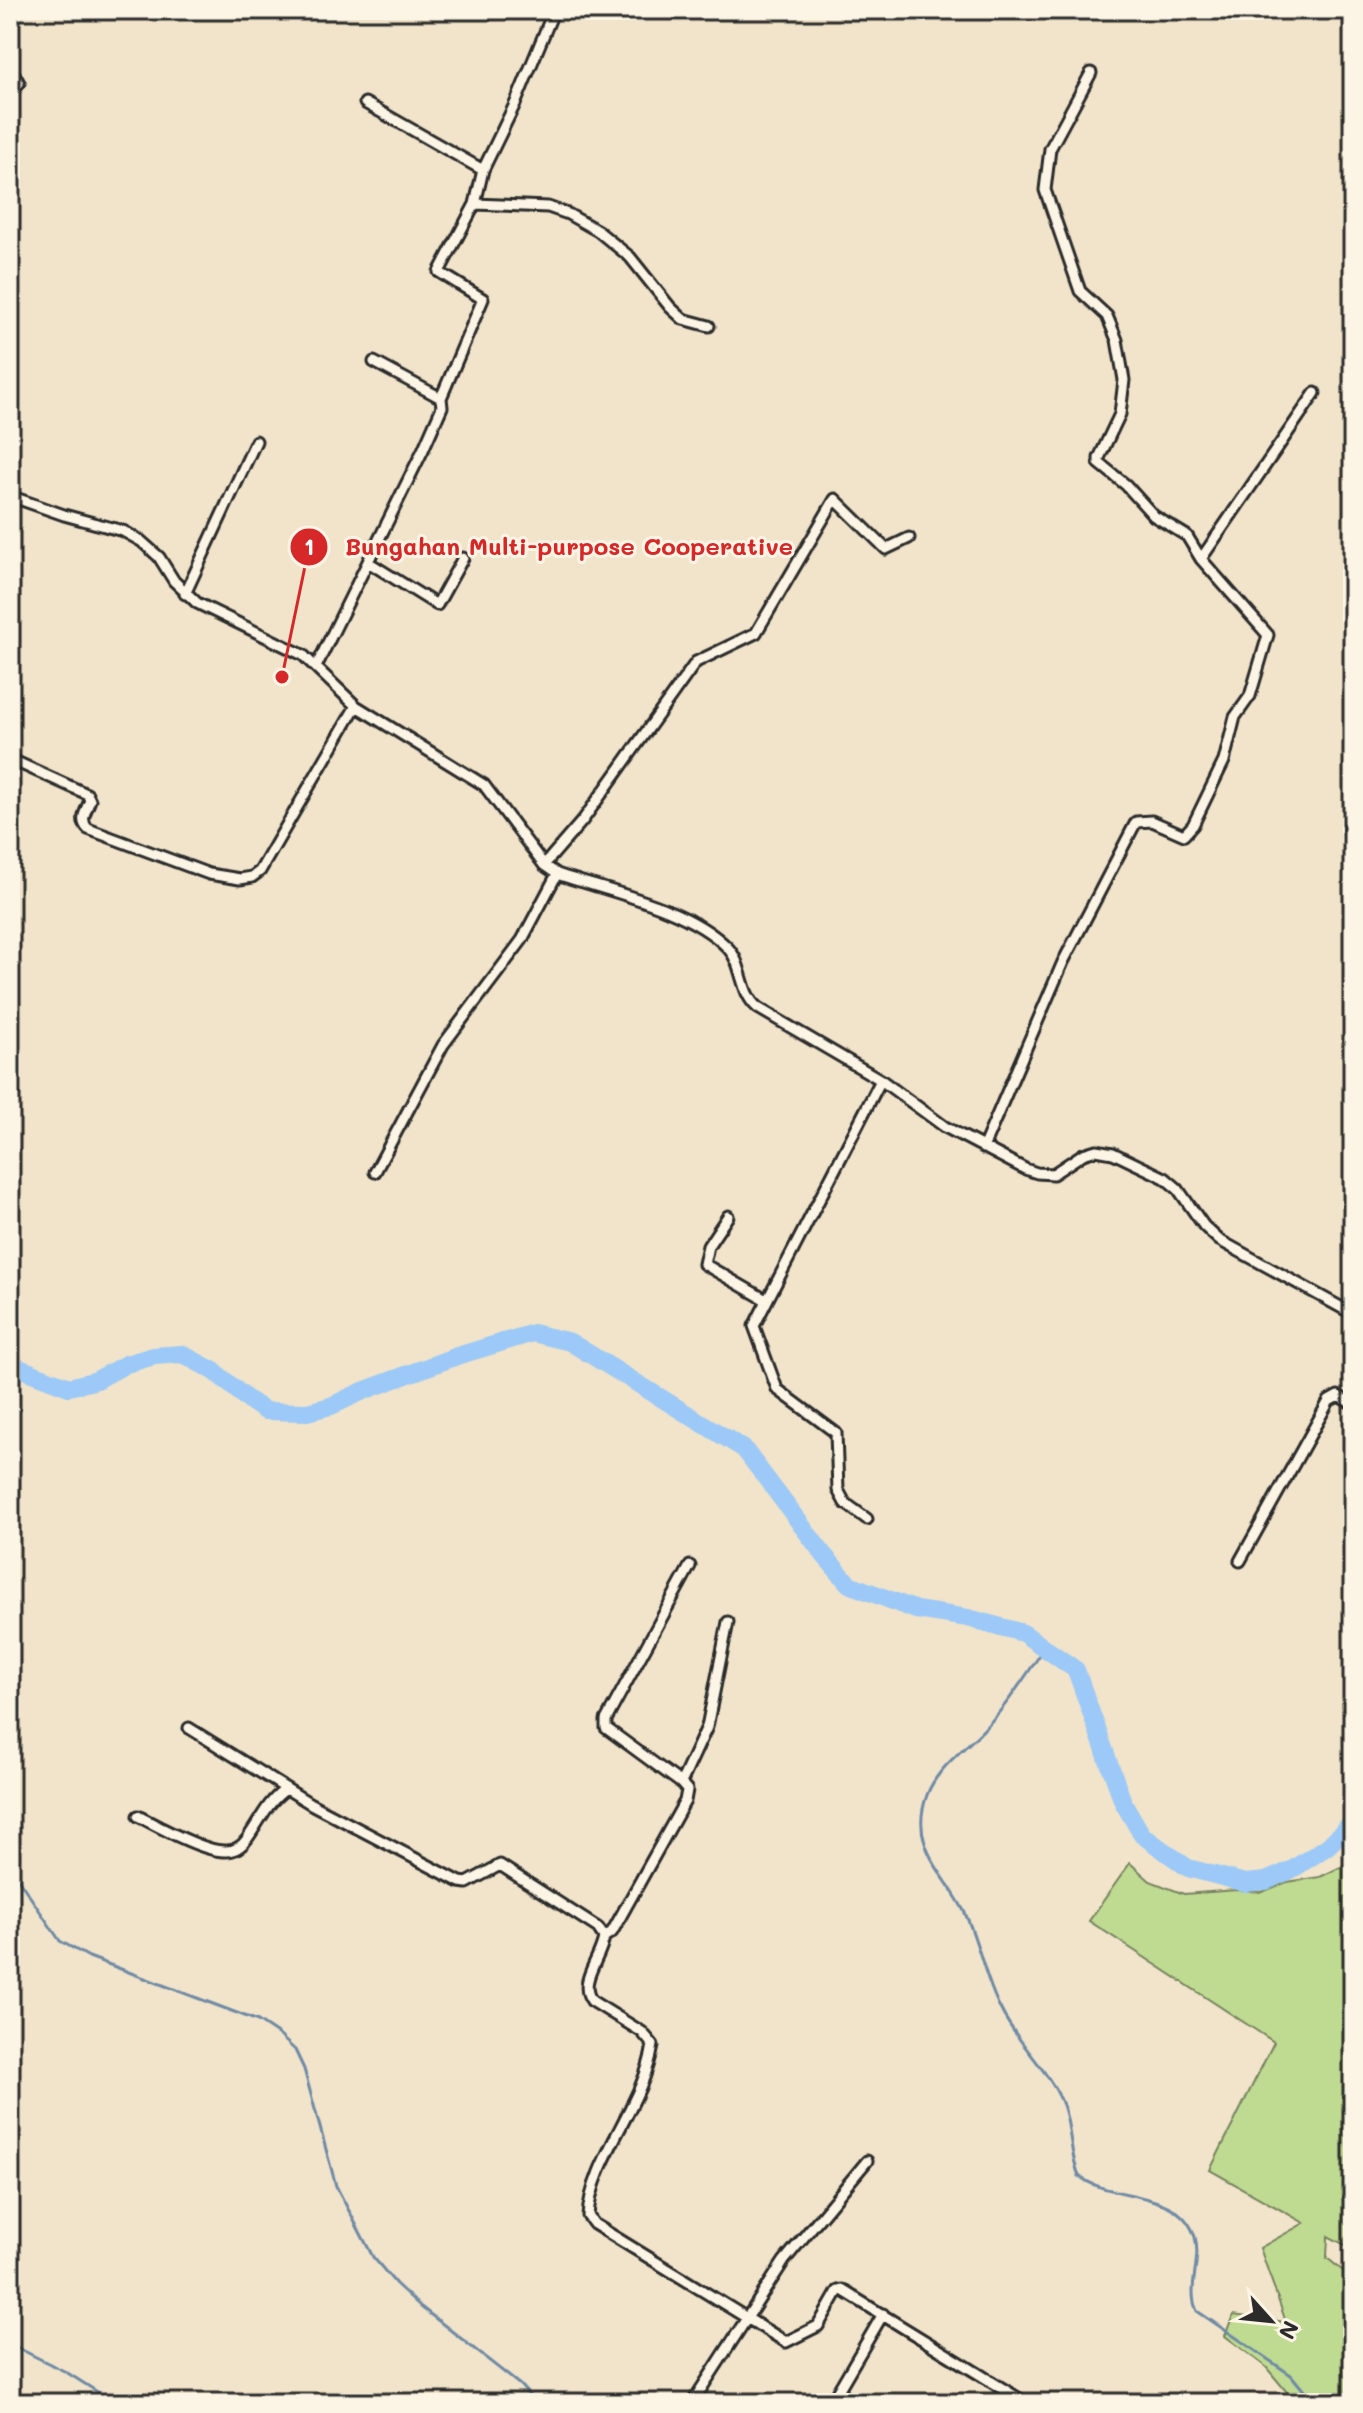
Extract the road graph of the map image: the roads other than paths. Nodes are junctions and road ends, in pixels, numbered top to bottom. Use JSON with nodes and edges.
{"nodes":[{"id":1,"x":554,"y":10,"type":"edge"},
{"id":2,"x":10,"y":67,"type":"edge"},
{"id":3,"x":1091,"y":73,"type":"dead end"},
{"id":4,"x":10,"y":96,"type":"edge"},
{"id":5,"x":365,"y":103,"type":"dead end"},
{"id":6,"x":483,"y":170,"type":"junction"},
{"id":7,"x":475,"y":204,"type":"junction"},
{"id":8,"x":709,"y":326,"type":"dead end"},
{"id":9,"x":374,"y":362,"type":"dead end"},
{"id":10,"x":1315,"y":393,"type":"dead end"},
{"id":11,"x":441,"y":398,"type":"junction"},
{"id":12,"x":256,"y":441,"type":"dead end"},
{"id":13,"x":10,"y":496,"type":"edge"},
{"id":14,"x":909,"y":538,"type":"dead end"},
{"id":15,"x":463,"y":558,"type":"dead end"},
{"id":16,"x":1201,"y":559,"type":"junction"},
{"id":17,"x":368,"y":562,"type":"junction"},
{"id":18,"x":185,"y":594,"type":"junction"},
{"id":19,"x":316,"y":667,"type":"junction"},
{"id":20,"x":356,"y":706,"type":"junction"},
{"id":21,"x":10,"y":759,"type":"edge"},
{"id":22,"x":544,"y":865,"type":"junction"},
{"id":23,"x":557,"y":874,"type":"junction"},
{"id":24,"x":881,"y":1080,"type":"junction"},
{"id":25,"x":983,"y":1148,"type":"junction"},
{"id":26,"x":375,"y":1172,"type":"dead end"},
{"id":27,"x":728,"y":1216,"type":"dead end"},
{"id":28,"x":766,"y":1300,"type":"junction"},
{"id":29,"x":1353,"y":1314,"type":"edge"},
{"id":30,"x":1353,"y":1404,"type":"edge"},
{"id":31,"x":867,"y":1519,"type":"dead end"},
{"id":32,"x":1240,"y":1561,"type":"dead end"},
{"id":33,"x":690,"y":1566,"type":"dead end"},
{"id":34,"x":728,"y":1622,"type":"dead end"},
{"id":35,"x":189,"y":1728,"type":"dead end"},
{"id":36,"x":681,"y":1783,"type":"junction"},
{"id":37,"x":286,"y":1789,"type":"junction"},
{"id":38,"x":138,"y":1816,"type":"dead end"},
{"id":39,"x":604,"y":1937,"type":"junction"},
{"id":40,"x":867,"y":2161,"type":"dead end"},
{"id":41,"x":883,"y":2314,"type":"junction"},
{"id":42,"x":746,"y":2318,"type":"junction"},
{"id":43,"x":832,"y":2401,"type":"dead end"},
{"id":44,"x":692,"y":2403,"type":"edge"},
{"id":45,"x":1026,"y":2403,"type":"edge"}],
"edges":[{"from":1,"to":6,"type":"street"},
{"from":2,"to":4,"type":"street"},
{"from":3,"to":16,"type":"street"},
{"from":5,"to":6,"type":"street"},
{"from":6,"to":7,"type":"street"},
{"from":7,"to":8,"type":"street"},
{"from":7,"to":11,"type":"street"},
{"from":9,"to":11,"type":"street"},
{"from":10,"to":16,"type":"street"},
{"from":11,"to":17,"type":"street"},
{"from":12,"to":18,"type":"street"},
{"from":13,"to":18,"type":"street"},
{"from":14,"to":22,"type":"street"},
{"from":15,"to":17,"type":"street"},
{"from":16,"to":25,"type":"street"},
{"from":17,"to":19,"type":"street"},
{"from":18,"to":19,"type":"street"},
{"from":19,"to":20,"type":"street"},
{"from":20,"to":21,"type":"street"},
{"from":20,"to":22,"type":"street"},
{"from":22,"to":23,"type":"street"},
{"from":23,"to":24,"type":"street"},
{"from":23,"to":26,"type":"street"},
{"from":24,"to":25,"type":"street"},
{"from":24,"to":28,"type":"street"},
{"from":25,"to":29,"type":"street"},
{"from":27,"to":28,"type":"street"},
{"from":28,"to":31,"type":"street"},
{"from":30,"to":32,"type":"street"},
{"from":33,"to":36,"type":"street"},
{"from":34,"to":36,"type":"street"},
{"from":35,"to":37,"type":"street"},
{"from":36,"to":39,"type":"street"},
{"from":37,"to":38,"type":"street"},
{"from":37,"to":39,"type":"street"},
{"from":39,"to":42,"type":"street"},
{"from":40,"to":42,"type":"street"},
{"from":41,"to":42,"type":"street"},
{"from":41,"to":43,"type":"street"},
{"from":41,"to":45,"type":"street"},
{"from":42,"to":44,"type":"street"}]}
